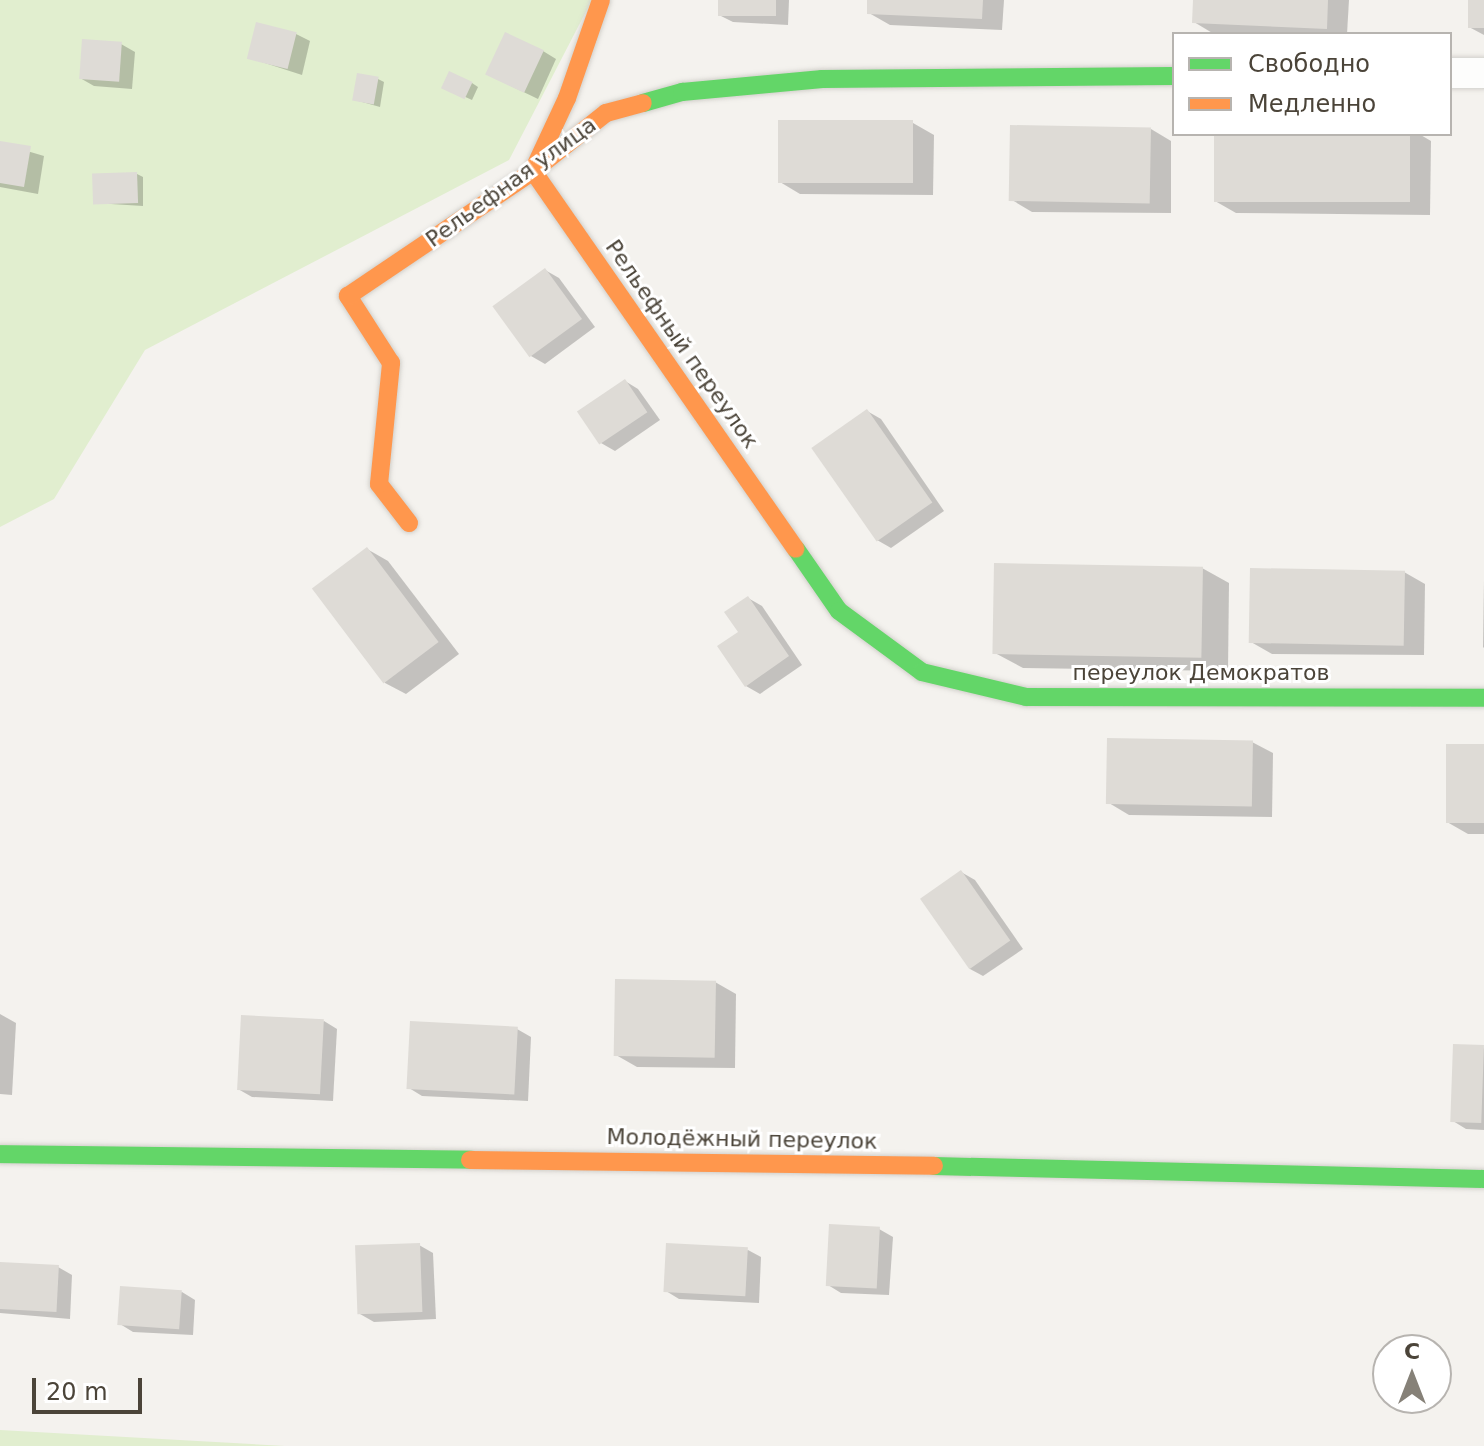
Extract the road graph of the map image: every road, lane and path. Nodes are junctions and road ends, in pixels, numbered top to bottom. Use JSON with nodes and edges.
{"nodes":[{"id":1,"x":601,"y":0,"type":"edge"},
{"id":2,"x":1452,"y":73,"type":"edge"},
{"id":3,"x":1484,"y":73,"type":"edge"},
{"id":4,"x":1172,"y":76,"type":"edge"},
{"id":5,"x":533,"y":171,"type":"junction"},
{"id":6,"x":409,"y":523,"type":"dead end"},
{"id":7,"x":922,"y":672,"type":"joint"},
{"id":8,"x":1484,"y":698,"type":"edge"},
{"id":9,"x":0,"y":1154,"type":"edge"},
{"id":10,"x":1484,"y":1179,"type":"edge"}],
"edges":[{"from":1,"to":5,"type":"street"},
{"from":2,"to":3,"type":"street"},
{"from":4,"to":5,"type":"street","name":"Рельефная улица"},
{"from":5,"to":6,"type":"street","name":"Рельефная улица"},
{"from":5,"to":7,"type":"street","name":"Рельефный переулок"},
{"from":7,"to":8,"type":"street","name":"переулок Демократов"},
{"from":9,"to":10,"type":"street","name":"Молодёжный переулок"}]}
